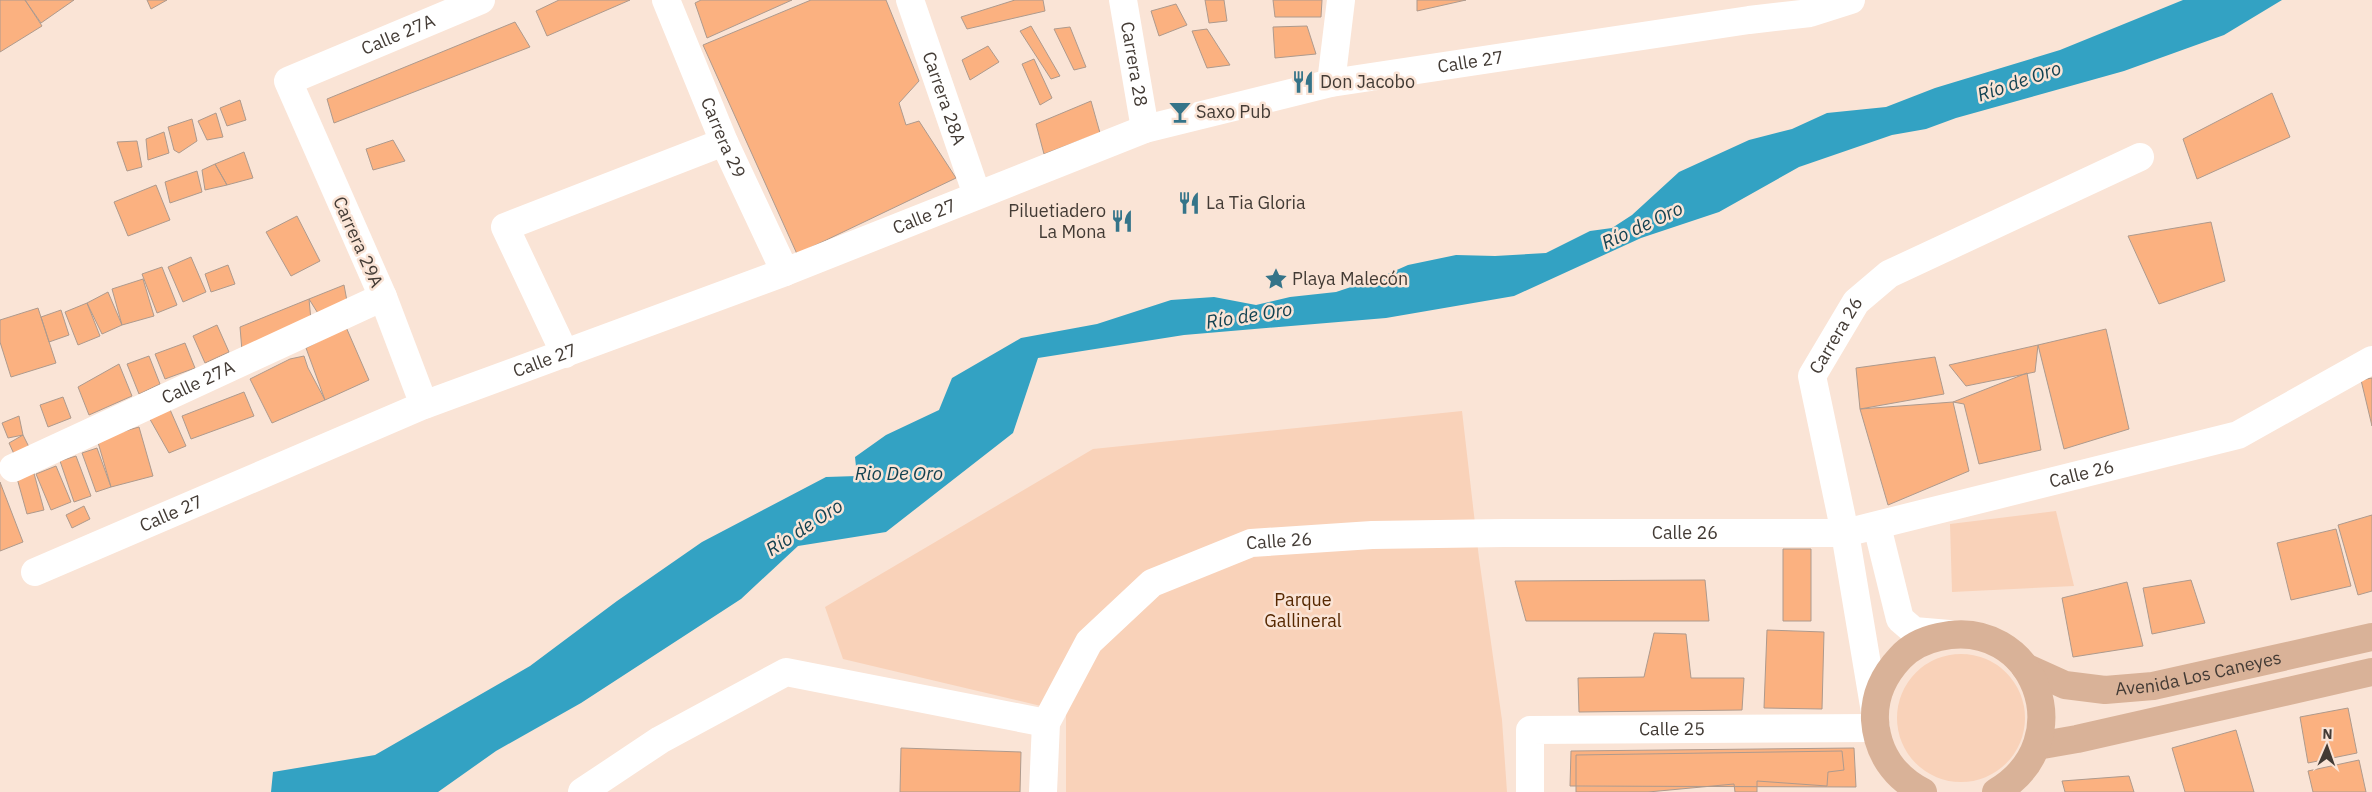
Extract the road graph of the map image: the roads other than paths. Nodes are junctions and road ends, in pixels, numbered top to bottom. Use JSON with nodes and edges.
{"nodes":[{"id":1,"x":481,"y":0,"type":"edge"},
{"id":2,"x":666,"y":0,"type":"edge"},
{"id":3,"x":910,"y":0,"type":"edge"},
{"id":4,"x":1123,"y":0,"type":"edge"},
{"id":5,"x":1341,"y":0,"type":"edge"},
{"id":6,"x":1851,"y":0,"type":"edge"},
{"id":7,"x":1750,"y":10,"type":"edge"},
{"id":8,"x":288,"y":81,"type":"joint"},
{"id":9,"x":1331,"y":83,"type":"junction"},
{"id":10,"x":1145,"y":129,"type":"junction"},
{"id":11,"x":724,"y":142,"type":"junction"},
{"id":12,"x":2140,"y":157,"type":"dead end"},
{"id":13,"x":977,"y":195,"type":"junction"},
{"id":14,"x":785,"y":272,"type":"junction"},
{"id":15,"x":382,"y":297,"type":"junction"},
{"id":16,"x":565,"y":354,"type":"junction"},
{"id":17,"x":2372,"y":360,"type":"edge"},
{"id":18,"x":424,"y":405,"type":"junction"},
{"id":19,"x":13,"y":468,"type":"dead end"},
{"id":20,"x":1877,"y":526,"type":"junction"},
{"id":21,"x":1845,"y":533,"type":"junction"},
{"id":22,"x":35,"y":572,"type":"dead end"},
{"id":23,"x":1949,"y":634,"type":"junction"},
{"id":24,"x":2372,"y":637,"type":"edge"},
{"id":25,"x":2025,"y":667,"type":"junction"},
{"id":26,"x":2372,"y":672,"type":"edge"},
{"id":27,"x":1875,"y":720,"type":"junction"},
{"id":28,"x":1046,"y":723,"type":"junction"},
{"id":29,"x":2037,"y":746,"type":"junction"},
{"id":30,"x":1892,"y":779,"type":"edge"},
{"id":31,"x":582,"y":792,"type":"edge"},
{"id":32,"x":1043,"y":792,"type":"edge"},
{"id":33,"x":1530,"y":792,"type":"edge"},
{"id":34,"x":1922,"y":792,"type":"edge"},
{"id":35,"x":1996,"y":792,"type":"edge"}],
"edges":[{"from":1,"to":8,"type":"street","name":"Calle 27A"},
{"from":2,"to":11,"type":"street","name":"Carrera 29"},
{"from":3,"to":13,"type":"street","name":"Carrera 28A"},
{"from":4,"to":10,"type":"street","name":"Carrera 28"},
{"from":5,"to":9,"type":"street"},
{"from":6,"to":7,"type":"street","name":"Calle 27"},
{"from":7,"to":9,"type":"street","name":"Calle 27"},
{"from":8,"to":15,"type":"street","name":"Carrera 29A"},
{"from":9,"to":10,"type":"street","name":"Calle 27"},
{"from":10,"to":13,"type":"street","name":"Calle 27"},
{"from":11,"to":14,"type":"street","name":"Carrera 29"},
{"from":11,"to":16,"type":"street"},
{"from":12,"to":21,"type":"street","name":"Carrera 26"},
{"from":13,"to":14,"type":"street","name":"Calle 27"},
{"from":14,"to":16,"type":"street","name":"Calle 27"},
{"from":15,"to":18,"type":"street","name":"Carrera 29A"},
{"from":15,"to":19,"type":"street","name":"Calle 27A"},
{"from":16,"to":18,"type":"street","name":"Calle 27"},
{"from":17,"to":20,"type":"street","name":"Calle 26"},
{"from":18,"to":22,"type":"street","name":"Calle 27"},
{"from":20,"to":21,"type":"street","name":"Calle 26"},
{"from":20,"to":23,"type":"street"},
{"from":21,"to":27,"type":"street","name":"Carrera 26"},
{"from":21,"to":28,"type":"street","name":"Calle 26"},
{"from":23,"to":25,"type":"main road"},
{"from":23,"to":27,"type":"main road"},
{"from":24,"to":25,"type":"main road","name":"Avenida Los Caneyes"},
{"from":25,"to":29,"type":"main road"},
{"from":26,"to":29,"type":"main road","name":"Avenida Los Caneyes"},
{"from":27,"to":30,"type":"main road"},
{"from":27,"to":33,"type":"street","name":"Calle 25"},
{"from":28,"to":31,"type":"street"},
{"from":28,"to":32,"type":"street"},
{"from":29,"to":35,"type":"main road"},
{"from":30,"to":34,"type":"main road"}]}
